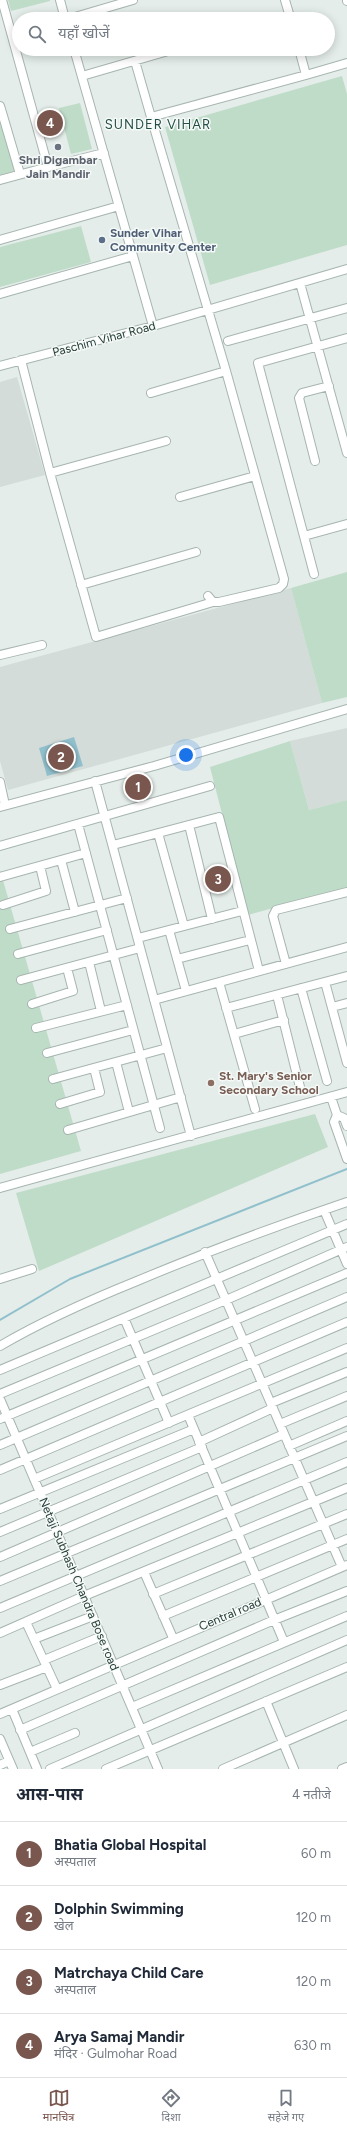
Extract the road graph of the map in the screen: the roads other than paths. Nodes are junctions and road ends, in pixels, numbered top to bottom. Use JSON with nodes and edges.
{"nodes":[{"id":1,"x":2,"y":0,"type":"edge"},
{"id":2,"x":60,"y":0,"type":"edge"},
{"id":3,"x":285,"y":0,"type":"edge"},
{"id":4,"x":128,"y":1,"type":"edge"},
{"id":5,"x":64,"y":12,"type":"edge"},
{"id":6,"x":91,"y":12,"type":"edge"},
{"id":7,"x":286,"y":12,"type":"edge"},
{"id":8,"x":12,"y":36,"type":"edge"},
{"id":9,"x":17,"y":56,"type":"edge"},
{"id":10,"x":76,"y":56,"type":"edge"},
{"id":11,"x":150,"y":56,"type":"edge"},
{"id":12,"x":301,"y":56,"type":"edge"},
{"id":13,"x":135,"y":60,"type":"junction"},
{"id":14,"x":347,"y":63,"type":"edge"},
{"id":15,"x":306,"y":75,"type":"junction"},
{"id":16,"x":82,"y":76,"type":"junction"},
{"id":17,"x":0,"y":106,"type":"edge"},
{"id":18,"x":1,"y":116,"type":"edge"},
{"id":19,"x":151,"y":117,"type":"junction"},
{"id":20,"x":104,"y":153,"type":"junction"},
{"id":21,"x":48,"y":167,"type":"junction"},
{"id":22,"x":20,"y":174,"type":"junction"},
{"id":23,"x":0,"y":180,"type":"edge"},
{"id":24,"x":119,"y":206,"type":"junction"},
{"id":25,"x":0,"y":240,"type":"edge"},
{"id":26,"x":133,"y":256,"type":"junction"},
{"id":27,"x":347,"y":269,"type":"edge"},
{"id":28,"x":300,"y":283,"type":"junction"},
{"id":29,"x":0,"y":294,"type":"edge"},
{"id":30,"x":347,"y":308,"type":"edge"},
{"id":31,"x":208,"y":310,"type":"junction"},
{"id":32,"x":310,"y":318,"type":"junction"},
{"id":33,"x":153,"y":326,"type":"junction"},
{"id":34,"x":346,"y":338,"type":"edge"},
{"id":35,"x":228,"y":341,"type":"dead end"},
{"id":36,"x":318,"y":346,"type":"junction"},
{"id":37,"x":347,"y":347,"type":"edge"},
{"id":38,"x":21,"y":360,"type":"junction"},
{"id":39,"x":0,"y":366,"type":"edge"},
{"id":40,"x":226,"y":371,"type":"junction"},
{"id":41,"x":329,"y":386,"type":"junction"},
{"id":42,"x":151,"y":393,"type":"dead end"},
{"id":43,"x":166,"y":441,"type":"dead end"},
{"id":44,"x":347,"y":453,"type":"edge"},
{"id":45,"x":315,"y":461,"type":"dead end"},
{"id":46,"x":50,"y":474,"type":"junction"},
{"id":47,"x":255,"y":476,"type":"junction"},
{"id":48,"x":180,"y":497,"type":"dead end"},
{"id":49,"x":347,"y":524,"type":"edge"},
{"id":50,"x":304,"y":536,"type":"junction"},
{"id":51,"x":196,"y":552,"type":"dead end"},
{"id":52,"x":314,"y":574,"type":"dead end"},
{"id":53,"x":81,"y":585,"type":"junction"},
{"id":54,"x":42,"y":645,"type":"dead end"},
{"id":55,"x":0,"y":655,"type":"edge"},
{"id":56,"x":347,"y":709,"type":"edge"},
{"id":57,"x":95,"y":781,"type":"junction"},
{"id":58,"x":0,"y":786,"type":"edge"},
{"id":59,"x":210,"y":786,"type":"dead end"},
{"id":60,"x":2,"y":806,"type":"edge"},
{"id":61,"x":105,"y":816,"type":"junction"},
{"id":62,"x":78,"y":824,"type":"junction"},
{"id":63,"x":189,"y":825,"type":"junction"},
{"id":64,"x":158,"y":833,"type":"junction"},
{"id":65,"x":0,"y":846,"type":"edge"},
{"id":66,"x":113,"y":846,"type":"junction"},
{"id":67,"x":86,"y":853,"type":"junction"},
{"id":68,"x":60,"y":860,"type":"junction"},
{"id":69,"x":40,"y":866,"type":"junction"},
{"id":70,"x":0,"y":878,"type":"edge"},
{"id":71,"x":347,"y":892,"type":"edge"},
{"id":72,"x":127,"y":898,"type":"junction"},
{"id":73,"x":3,"y":905,"type":"dead end"},
{"id":74,"x":100,"y":905,"type":"junction"},
{"id":75,"x":242,"y":911,"type":"junction"},
{"id":76,"x":75,"y":912,"type":"junction"},
{"id":77,"x":212,"y":918,"type":"junction"},
{"id":78,"x":184,"y":926,"type":"junction"},
{"id":79,"x":10,"y":929,"type":"dead end"},
{"id":80,"x":107,"y":930,"type":"junction"},
{"id":81,"x":169,"y":930,"type":"junction"},
{"id":82,"x":138,"y":938,"type":"junction"},
{"id":83,"x":250,"y":940,"type":"junction"},
{"id":84,"x":347,"y":947,"type":"edge"},
{"id":85,"x":140,"y":948,"type":"junction"},
{"id":86,"x":18,"y":954,"type":"dead end"},
{"id":87,"x":113,"y":955,"type":"junction"},
{"id":88,"x":177,"y":959,"type":"junction"},
{"id":89,"x":89,"y":962,"type":"junction"},
{"id":90,"x":286,"y":964,"type":"junction"},
{"id":91,"x":67,"y":968,"type":"junction"},
{"id":92,"x":259,"y":971,"type":"junction"},
{"id":93,"x":347,"y":976,"type":"edge"},
{"id":94,"x":21,"y":980,"type":"dead end"},
{"id":95,"x":219,"y":982,"type":"junction"},
{"id":96,"x":324,"y":982,"type":"junction"},
{"id":97,"x":301,"y":988,"type":"junction"},
{"id":98,"x":186,"y":991,"type":"junction"},
{"id":99,"x":277,"y":994,"type":"junction"},
{"id":100,"x":154,"y":1000,"type":"junction"},
{"id":101,"x":347,"y":1003,"type":"edge"},
{"id":102,"x":32,"y":1004,"type":"dead end"},
{"id":103,"x":126,"y":1005,"type":"junction"},
{"id":104,"x":332,"y":1007,"type":"junction"},
{"id":105,"x":226,"y":1008,"type":"junction"},
{"id":106,"x":101,"y":1011,"type":"junction"},
{"id":107,"x":284,"y":1020,"type":"junction"},
{"id":108,"x":36,"y":1028,"type":"dead end"},
{"id":109,"x":133,"y":1030,"type":"junction"},
{"id":110,"x":234,"y":1034,"type":"junction"},
{"id":111,"x":168,"y":1048,"type":"junction"},
{"id":112,"x":47,"y":1053,"type":"dead end"},
{"id":113,"x":140,"y":1056,"type":"junction"},
{"id":114,"x":116,"y":1062,"type":"junction"},
{"id":115,"x":347,"y":1063,"type":"edge"},
{"id":116,"x":94,"y":1068,"type":"junction"},
{"id":117,"x":53,"y":1079,"type":"dead end"},
{"id":118,"x":327,"y":1081,"type":"dead end"},
{"id":119,"x":300,"y":1087,"type":"dead end"},
{"id":120,"x":347,"y":1092,"type":"edge"},
{"id":121,"x":181,"y":1097,"type":"junction"},
{"id":122,"x":331,"y":1097,"type":"junction"},
{"id":123,"x":60,"y":1104,"type":"dead end"},
{"id":124,"x":153,"y":1105,"type":"junction"},
{"id":125,"x":254,"y":1108,"type":"dead end"},
{"id":126,"x":129,"y":1112,"type":"junction"},
{"id":127,"x":338,"y":1115,"type":"junction"},
{"id":128,"x":347,"y":1126,"type":"edge"},
{"id":129,"x":160,"y":1128,"type":"dead end"},
{"id":130,"x":68,"y":1130,"type":"dead end"},
{"id":131,"x":191,"y":1136,"type":"junction"},
{"id":132,"x":347,"y":1159,"type":"edge"},
{"id":133,"x":0,"y":1188,"type":"edge"},
{"id":134,"x":347,"y":1202,"type":"edge"},
{"id":135,"x":324,"y":1210,"type":"junction"},
{"id":136,"x":347,"y":1224,"type":"edge"},
{"id":137,"x":332,"y":1229,"type":"junction"},
{"id":138,"x":344,"y":1249,"type":"edge"},
{"id":139,"x":205,"y":1252,"type":"junction"},
{"id":140,"x":347,"y":1264,"type":"edge"},
{"id":141,"x":32,"y":1269,"type":"dead end"},
{"id":142,"x":347,"y":1273,"type":"edge"},
{"id":143,"x":0,"y":1278,"type":"edge"},
{"id":144,"x":217,"y":1278,"type":"junction"},
{"id":145,"x":347,"y":1297,"type":"edge"},
{"id":146,"x":226,"y":1300,"type":"junction"},
{"id":147,"x":124,"y":1318,"type":"junction"},
{"id":148,"x":235,"y":1321,"type":"junction"},
{"id":149,"x":347,"y":1322,"type":"edge"},
{"id":150,"x":134,"y":1339,"type":"junction"},
{"id":151,"x":245,"y":1342,"type":"junction"},
{"id":152,"x":0,"y":1346,"type":"edge"},
{"id":153,"x":347,"y":1348,"type":"edge"},
{"id":154,"x":142,"y":1359,"type":"junction"},
{"id":155,"x":254,"y":1362,"type":"junction"},
{"id":156,"x":0,"y":1370,"type":"edge"},
{"id":157,"x":347,"y":1372,"type":"edge"},
{"id":158,"x":151,"y":1381,"type":"junction"},
{"id":159,"x":262,"y":1383,"type":"junction"},
{"id":160,"x":0,"y":1394,"type":"edge"},
{"id":161,"x":347,"y":1396,"type":"edge"},
{"id":162,"x":0,"y":1399,"type":"edge"},
{"id":163,"x":160,"y":1402,"type":"junction"},
{"id":164,"x":272,"y":1406,"type":"junction"},
{"id":165,"x":188,"y":1415,"type":"junction"},
{"id":166,"x":4,"y":1418,"type":"edge"},
{"id":167,"x":347,"y":1421,"type":"edge"},
{"id":168,"x":169,"y":1423,"type":"junction"},
{"id":169,"x":280,"y":1424,"type":"junction"},
{"id":170,"x":194,"y":1429,"type":"junction"},
{"id":171,"x":284,"y":1434,"type":"junction"},
{"id":172,"x":347,"y":1436,"type":"edge"},
{"id":173,"x":17,"y":1438,"type":"junction"},
{"id":174,"x":0,"y":1445,"type":"edge"},
{"id":175,"x":200,"y":1445,"type":"junction"},
{"id":176,"x":289,"y":1446,"type":"junction"},
{"id":177,"x":26,"y":1458,"type":"junction"},
{"id":178,"x":295,"y":1459,"type":"junction"},
{"id":179,"x":347,"y":1462,"type":"edge"},
{"id":180,"x":210,"y":1466,"type":"junction"},
{"id":181,"x":0,"y":1470,"type":"edge"},
{"id":182,"x":34,"y":1479,"type":"junction"},
{"id":183,"x":304,"y":1480,"type":"junction"},
{"id":184,"x":347,"y":1488,"type":"edge"},
{"id":185,"x":220,"y":1491,"type":"junction"},
{"id":186,"x":40,"y":1492,"type":"junction"},
{"id":187,"x":313,"y":1501,"type":"junction"},
{"id":188,"x":0,"y":1509,"type":"edge"},
{"id":189,"x":228,"y":1511,"type":"junction"},
{"id":190,"x":49,"y":1512,"type":"junction"},
{"id":191,"x":347,"y":1514,"type":"edge"},
{"id":192,"x":323,"y":1524,"type":"junction"},
{"id":193,"x":0,"y":1532,"type":"edge"},
{"id":194,"x":57,"y":1533,"type":"junction"},
{"id":195,"x":238,"y":1534,"type":"junction"},
{"id":196,"x":347,"y":1539,"type":"edge"},
{"id":197,"x":332,"y":1545,"type":"junction"},
{"id":198,"x":66,"y":1554,"type":"junction"},
{"id":199,"x":247,"y":1555,"type":"junction"},
{"id":200,"x":0,"y":1557,"type":"edge"},
{"id":201,"x":344,"y":1566,"type":"edge"},
{"id":202,"x":144,"y":1572,"type":"junction"},
{"id":203,"x":76,"y":1576,"type":"junction"},
{"id":204,"x":256,"y":1577,"type":"junction"},
{"id":205,"x":0,"y":1581,"type":"edge"},
{"id":206,"x":347,"y":1591,"type":"edge"},
{"id":207,"x":153,"y":1594,"type":"junction"},
{"id":208,"x":84,"y":1596,"type":"junction"},
{"id":209,"x":265,"y":1599,"type":"junction"},
{"id":210,"x":0,"y":1608,"type":"edge"},
{"id":211,"x":93,"y":1616,"type":"junction"},
{"id":212,"x":163,"y":1616,"type":"junction"},
{"id":213,"x":347,"y":1616,"type":"edge"},
{"id":214,"x":274,"y":1620,"type":"junction"},
{"id":215,"x":26,"y":1622,"type":"junction"},
{"id":216,"x":0,"y":1633,"type":"edge"},
{"id":217,"x":102,"y":1636,"type":"junction"},
{"id":218,"x":173,"y":1638,"type":"junction"},
{"id":219,"x":34,"y":1639,"type":"junction"},
{"id":220,"x":347,"y":1640,"type":"edge"},
{"id":221,"x":284,"y":1642,"type":"junction"},
{"id":222,"x":45,"y":1663,"type":"junction"},
{"id":223,"x":113,"y":1664,"type":"junction"},
{"id":224,"x":347,"y":1667,"type":"edge"},
{"id":225,"x":0,"y":1685,"type":"edge"},
{"id":226,"x":122,"y":1686,"type":"junction"},
{"id":227,"x":56,"y":1689,"type":"junction"},
{"id":228,"x":266,"y":1701,"type":"junction"},
{"id":229,"x":132,"y":1707,"type":"junction"},
{"id":230,"x":12,"y":1709,"type":"junction"},
{"id":231,"x":0,"y":1714,"type":"edge"},
{"id":232,"x":347,"y":1715,"type":"edge"},
{"id":233,"x":140,"y":1728,"type":"junction"},
{"id":234,"x":20,"y":1730,"type":"junction"},
{"id":235,"x":74,"y":1733,"type":"dead end"},
{"id":236,"x":0,"y":1739,"type":"edge"},
{"id":237,"x":283,"y":1743,"type":"junction"},
{"id":238,"x":149,"y":1749,"type":"junction"},
{"id":239,"x":30,"y":1752,"type":"junction"},
{"id":240,"x":0,"y":1765,"type":"edge"},
{"id":241,"x":11,"y":1765,"type":"edge"},
{"id":242,"x":347,"y":1767,"type":"edge"},
{"id":243,"x":292,"y":1768,"type":"edge"},
{"id":244,"x":36,"y":1769,"type":"edge"},
{"id":245,"x":50,"y":1769,"type":"edge"},
{"id":246,"x":106,"y":1769,"type":"edge"},
{"id":247,"x":158,"y":1769,"type":"edge"},
{"id":248,"x":223,"y":1769,"type":"edge"},
{"id":249,"x":342,"y":1769,"type":"edge"}],
"edges":[{"from":1,"to":8,"type":"street"},
{"from":2,"to":5,"type":"street"},
{"from":3,"to":7,"type":"street"},
{"from":4,"to":6,"type":"street"},
{"from":9,"to":21,"type":"street"},
{"from":10,"to":16,"type":"street"},
{"from":11,"to":13,"type":"street"},
{"from":12,"to":15,"type":"street"},
{"from":13,"to":16,"type":"street"},
{"from":13,"to":19,"type":"street"},
{"from":14,"to":15,"type":"street"},
{"from":15,"to":19,"type":"street"},
{"from":16,"to":20,"type":"street"},
{"from":17,"to":18,"type":"street"},
{"from":18,"to":22,"type":"street"},
{"from":19,"to":31,"type":"street"},
{"from":20,"to":21,"type":"street"},
{"from":20,"to":24,"type":"street"},
{"from":21,"to":22,"type":"street"},
{"from":22,"to":23,"type":"street"},
{"from":24,"to":25,"type":"street"},
{"from":24,"to":26,"type":"street"},
{"from":26,"to":29,"type":"street"},
{"from":26,"to":33,"type":"street"},
{"from":27,"to":28,"type":"street","name":"Paschim Vihar Road"},
{"from":28,"to":31,"type":"street","name":"Paschim Vihar Road"},
{"from":28,"to":32,"type":"street"},
{"from":30,"to":32,"type":"street"},
{"from":31,"to":33,"type":"street","name":"Paschim Vihar Road"},
{"from":31,"to":40,"type":"street"},
{"from":32,"to":35,"type":"street"},
{"from":32,"to":36,"type":"street"},
{"from":33,"to":38,"type":"street","name":"Paschim Vihar Road"},
{"from":34,"to":36,"type":"street"},
{"from":34,"to":37,"type":"street"},
{"from":36,"to":41,"type":"street"},
{"from":36,"to":50,"type":"street"},
{"from":38,"to":39,"type":"street","name":"Paschim Vihar Road"},
{"from":38,"to":46,"type":"street"},
{"from":40,"to":42,"type":"street"},
{"from":40,"to":47,"type":"street"},
{"from":41,"to":44,"type":"street"},
{"from":41,"to":45,"type":"street"},
{"from":43,"to":46,"type":"street"},
{"from":46,"to":53,"type":"street"},
{"from":47,"to":48,"type":"street"},
{"from":47,"to":53,"type":"street"},
{"from":49,"to":50,"type":"street"},
{"from":50,"to":52,"type":"street"},
{"from":51,"to":53,"type":"street"},
{"from":54,"to":55,"type":"street"},
{"from":56,"to":57,"type":"street"},
{"from":57,"to":60,"type":"street"},
{"from":57,"to":61,"type":"street"},
{"from":58,"to":60,"type":"street"},
{"from":59,"to":61,"type":"street"},
{"from":61,"to":62,"type":"street"},
{"from":61,"to":66,"type":"street"},
{"from":62,"to":65,"type":"street"},
{"from":62,"to":67,"type":"street"},
{"from":63,"to":64,"type":"street"},
{"from":63,"to":75,"type":"street"},
{"from":63,"to":77,"type":"street"},
{"from":64,"to":66,"type":"street"},
{"from":64,"to":78,"type":"street"},
{"from":66,"to":72,"type":"street"},
{"from":67,"to":68,"type":"street"},
{"from":67,"to":74,"type":"street"},
{"from":68,"to":69,"type":"street"},
{"from":68,"to":76,"type":"street"},
{"from":69,"to":70,"type":"street"},
{"from":69,"to":73,"type":"street"},
{"from":71,"to":90,"type":"street"},
{"from":72,"to":74,"type":"street"},
{"from":72,"to":82,"type":"street"},
{"from":74,"to":76,"type":"street"},
{"from":74,"to":80,"type":"street"},
{"from":75,"to":77,"type":"street"},
{"from":75,"to":83,"type":"street"},
{"from":76,"to":79,"type":"street"},
{"from":77,"to":78,"type":"street"},
{"from":78,"to":81,"type":"street"},
{"from":80,"to":86,"type":"street"},
{"from":80,"to":87,"type":"street"},
{"from":81,"to":82,"type":"street"},
{"from":81,"to":88,"type":"street"},
{"from":82,"to":85,"type":"street"},
{"from":83,"to":88,"type":"street"},
{"from":83,"to":92,"type":"street"},
{"from":84,"to":90,"type":"street"},
{"from":85,"to":87,"type":"street"},
{"from":85,"to":100,"type":"street"},
{"from":87,"to":89,"type":"street"},
{"from":87,"to":103,"type":"street"},
{"from":88,"to":98,"type":"street"},
{"from":89,"to":91,"type":"street"},
{"from":89,"to":106,"type":"street"},
{"from":90,"to":92,"type":"street"},
{"from":91,"to":94,"type":"street"},
{"from":91,"to":102,"type":"street"},
{"from":92,"to":95,"type":"street"},
{"from":93,"to":96,"type":"street"},
{"from":95,"to":98,"type":"street"},
{"from":95,"to":105,"type":"street"},
{"from":96,"to":97,"type":"street"},
{"from":96,"to":104,"type":"street"},
{"from":97,"to":99,"type":"street"},
{"from":97,"to":118,"type":"street"},
{"from":98,"to":100,"type":"street"},
{"from":99,"to":105,"type":"street"},
{"from":99,"to":107,"type":"street"},
{"from":100,"to":111,"type":"street"},
{"from":101,"to":104,"type":"street"},
{"from":103,"to":106,"type":"street"},
{"from":103,"to":109,"type":"street"},
{"from":104,"to":115,"type":"street"},
{"from":105,"to":110,"type":"street"},
{"from":106,"to":108,"type":"street"},
{"from":107,"to":110,"type":"street"},
{"from":107,"to":119,"type":"street"},
{"from":109,"to":112,"type":"street"},
{"from":109,"to":113,"type":"street"},
{"from":110,"to":125,"type":"street"},
{"from":111,"to":113,"type":"street"},
{"from":111,"to":121,"type":"street"},
{"from":113,"to":114,"type":"street"},
{"from":113,"to":124,"type":"street"},
{"from":114,"to":116,"type":"street"},
{"from":114,"to":126,"type":"street"},
{"from":116,"to":117,"type":"street"},
{"from":116,"to":123,"type":"street"},
{"from":120,"to":122,"type":"street"},
{"from":121,"to":124,"type":"street"},
{"from":121,"to":131,"type":"street"},
{"from":122,"to":127,"type":"street"},
{"from":122,"to":131,"type":"street"},
{"from":124,"to":126,"type":"street"},
{"from":124,"to":129,"type":"street"},
{"from":126,"to":130,"type":"street"},
{"from":127,"to":128,"type":"street"},
{"from":127,"to":132,"type":"street"},
{"from":131,"to":133,"type":"street"},
{"from":134,"to":135,"type":"street"},
{"from":135,"to":137,"type":"street"},
{"from":135,"to":139,"type":"street"},
{"from":136,"to":137,"type":"street"},
{"from":137,"to":138,"type":"street"},
{"from":137,"to":144,"type":"street"},
{"from":138,"to":140,"type":"street"},
{"from":138,"to":146,"type":"street"},
{"from":139,"to":144,"type":"street"},
{"from":139,"to":152,"type":"street"},
{"from":141,"to":143,"type":"street"},
{"from":142,"to":148,"type":"street"},
{"from":144,"to":146,"type":"street"},
{"from":144,"to":147,"type":"street"},
{"from":145,"to":151,"type":"street"},
{"from":146,"to":148,"type":"street"},
{"from":146,"to":150,"type":"street"},
{"from":147,"to":150,"type":"street"},
{"from":147,"to":156,"type":"street"},
{"from":148,"to":151,"type":"street"},
{"from":148,"to":154,"type":"street"},
{"from":149,"to":155,"type":"street"},
{"from":150,"to":154,"type":"street"},
{"from":150,"to":160,"type":"street"},
{"from":151,"to":155,"type":"street"},
{"from":151,"to":158,"type":"street"},
{"from":153,"to":159,"type":"street"},
{"from":154,"to":158,"type":"street"},
{"from":154,"to":166,"type":"street"},
{"from":155,"to":159,"type":"street"},
{"from":155,"to":163,"type":"street"},
{"from":157,"to":164,"type":"street"},
{"from":158,"to":163,"type":"street"},
{"from":158,"to":173,"type":"street"},
{"from":159,"to":164,"type":"street"},
{"from":159,"to":165,"type":"street"},
{"from":161,"to":169,"type":"street"},
{"from":162,"to":166,"type":"street","name":"Netaji Subhash Chandra Bose road"},
{"from":163,"to":168,"type":"street"},
{"from":163,"to":177,"type":"street"},
{"from":164,"to":169,"type":"street"},
{"from":164,"to":175,"type":"street"},
{"from":165,"to":168,"type":"street"},
{"from":165,"to":170,"type":"street"},
{"from":166,"to":173,"type":"street","name":"Netaji Subhash Chandra Bose road"},
{"from":167,"to":176,"type":"street"},
{"from":168,"to":182,"type":"street"},
{"from":169,"to":171,"type":"street"},
{"from":170,"to":175,"type":"street"},
{"from":170,"to":186,"type":"street"},
{"from":171,"to":176,"type":"street"},
{"from":171,"to":180,"type":"street"},
{"from":172,"to":178,"type":"street"},
{"from":173,"to":174,"type":"street"},
{"from":173,"to":177,"type":"street","name":"Netaji Subhash Chandra Bose road"},
{"from":175,"to":180,"type":"street"},
{"from":175,"to":190,"type":"street"},
{"from":176,"to":178,"type":"street"},
{"from":177,"to":181,"type":"street"},
{"from":177,"to":182,"type":"street","name":"Netaji Subhash Chandra Bose road"},
{"from":178,"to":183,"type":"street"},
{"from":178,"to":185,"type":"street"},
{"from":179,"to":183,"type":"street"},
{"from":180,"to":185,"type":"street"},
{"from":180,"to":194,"type":"street"},
{"from":182,"to":186,"type":"street","name":"Netaji Subhash Chandra Bose road"},
{"from":183,"to":187,"type":"street"},
{"from":183,"to":189,"type":"street"},
{"from":184,"to":187,"type":"street"},
{"from":185,"to":189,"type":"street"},
{"from":185,"to":198,"type":"street"},
{"from":186,"to":188,"type":"street"},
{"from":186,"to":190,"type":"street","name":"Netaji Subhash Chandra Bose road"},
{"from":187,"to":192,"type":"street"},
{"from":187,"to":195,"type":"street"},
{"from":189,"to":195,"type":"street"},
{"from":189,"to":203,"type":"street"},
{"from":190,"to":193,"type":"street"},
{"from":190,"to":194,"type":"street","name":"Netaji Subhash Chandra Bose road"},
{"from":191,"to":192,"type":"street"},
{"from":192,"to":197,"type":"street"},
{"from":192,"to":199,"type":"street"},
{"from":194,"to":198,"type":"street","name":"Netaji Subhash Chandra Bose road"},
{"from":194,"to":200,"type":"street"},
{"from":195,"to":199,"type":"street"},
{"from":195,"to":202,"type":"street"},
{"from":196,"to":197,"type":"street"},
{"from":197,"to":201,"type":"street"},
{"from":197,"to":204,"type":"street"},
{"from":198,"to":203,"type":"street","name":"Netaji Subhash Chandra Bose road"},
{"from":198,"to":205,"type":"street"},
{"from":199,"to":204,"type":"street"},
{"from":199,"to":207,"type":"street"},
{"from":201,"to":209,"type":"street","name":"Central road"},
{"from":202,"to":207,"type":"street"},
{"from":202,"to":208,"type":"street"},
{"from":203,"to":208,"type":"street","name":"Netaji Subhash Chandra Bose road"},
{"from":203,"to":210,"type":"street"},
{"from":204,"to":209,"type":"street"},
{"from":204,"to":212,"type":"street"},
{"from":206,"to":214,"type":"street"},
{"from":207,"to":212,"type":"street"},
{"from":208,"to":211,"type":"street","name":"Netaji Subhash Chandra Bose road"},
{"from":208,"to":215,"type":"street"},
{"from":209,"to":214,"type":"street"},
{"from":209,"to":218,"type":"street","name":"Central road"},
{"from":211,"to":217,"type":"street","name":"Netaji Subhash Chandra Bose road"},
{"from":211,"to":219,"type":"street"},
{"from":212,"to":218,"type":"street"},
{"from":213,"to":221,"type":"street"},
{"from":214,"to":221,"type":"street"},
{"from":214,"to":226,"type":"street"},
{"from":215,"to":216,"type":"street"},
{"from":215,"to":219,"type":"street"},
{"from":217,"to":222,"type":"street"},
{"from":217,"to":223,"type":"street","name":"Netaji Subhash Chandra Bose road"},
{"from":218,"to":223,"type":"street","name":"Central road"},
{"from":219,"to":222,"type":"street"},
{"from":220,"to":233,"type":"street"},
{"from":221,"to":229,"type":"street"},
{"from":222,"to":225,"type":"street"},
{"from":222,"to":227,"type":"street"},
{"from":223,"to":226,"type":"street","name":"Netaji Subhash Chandra Bose road"},
{"from":223,"to":227,"type":"street","name":"Central road"},
{"from":224,"to":228,"type":"street"},
{"from":226,"to":229,"type":"street","name":"Netaji Subhash Chandra Bose road"},
{"from":226,"to":234,"type":"street"},
{"from":227,"to":230,"type":"street","name":"Central road"},
{"from":228,"to":237,"type":"street"},
{"from":228,"to":238,"type":"street"},
{"from":229,"to":233,"type":"street","name":"Netaji Subhash Chandra Bose road"},
{"from":230,"to":231,"type":"street","name":"Central road"},
{"from":230,"to":234,"type":"street"},
{"from":232,"to":237,"type":"street"},
{"from":233,"to":238,"type":"street","name":"Netaji Subhash Chandra Bose road"},
{"from":233,"to":245,"type":"street"},
{"from":234,"to":239,"type":"street"},
{"from":235,"to":239,"type":"street"},
{"from":236,"to":241,"type":"street"},
{"from":237,"to":243,"type":"street"},
{"from":237,"to":248,"type":"street"},
{"from":238,"to":246,"type":"street"},
{"from":238,"to":247,"type":"street","name":"Netaji Subhash Chandra Bose road"},
{"from":239,"to":244,"type":"street"},
{"from":240,"to":241,"type":"street"},
{"from":242,"to":249,"type":"street"}]}
